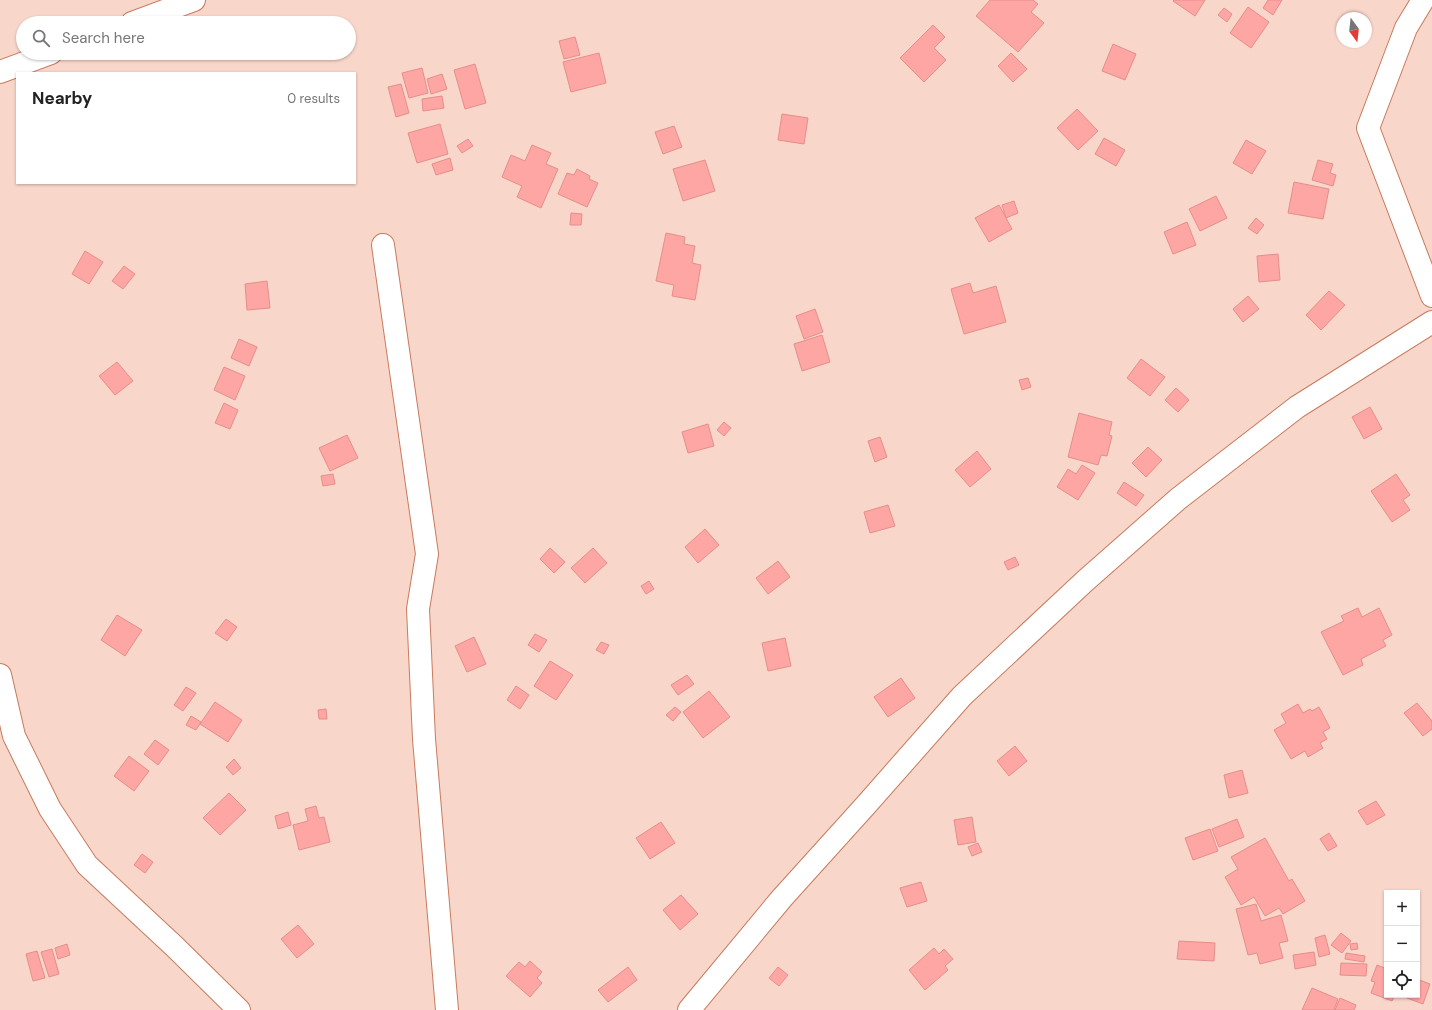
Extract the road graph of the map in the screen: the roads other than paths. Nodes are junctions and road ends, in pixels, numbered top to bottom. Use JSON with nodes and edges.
{"nodes":[{"id":1,"x":194,"y":0,"type":"edge"},
{"id":2,"x":1423,"y":0,"type":"edge"},
{"id":3,"x":151,"y":16,"type":"edge"},
{"id":4,"x":32,"y":60,"type":"edge"},
{"id":5,"x":0,"y":72,"type":"edge"},
{"id":6,"x":383,"y":245,"type":"dead end"},
{"id":7,"x":1432,"y":296,"type":"edge"},
{"id":8,"x":1432,"y":322,"type":"edge"},
{"id":9,"x":0,"y":675,"type":"edge"},
{"id":10,"x":239,"y":1010,"type":"edge"},
{"id":11,"x":447,"y":1010,"type":"edge"},
{"id":12,"x":689,"y":1010,"type":"edge"}],
"edges":[{"from":1,"to":3,"type":"street"},
{"from":2,"to":7,"type":"street"},
{"from":4,"to":5,"type":"street"},
{"from":6,"to":11,"type":"street"},
{"from":8,"to":12,"type":"street"},
{"from":9,"to":10,"type":"street"}]}
